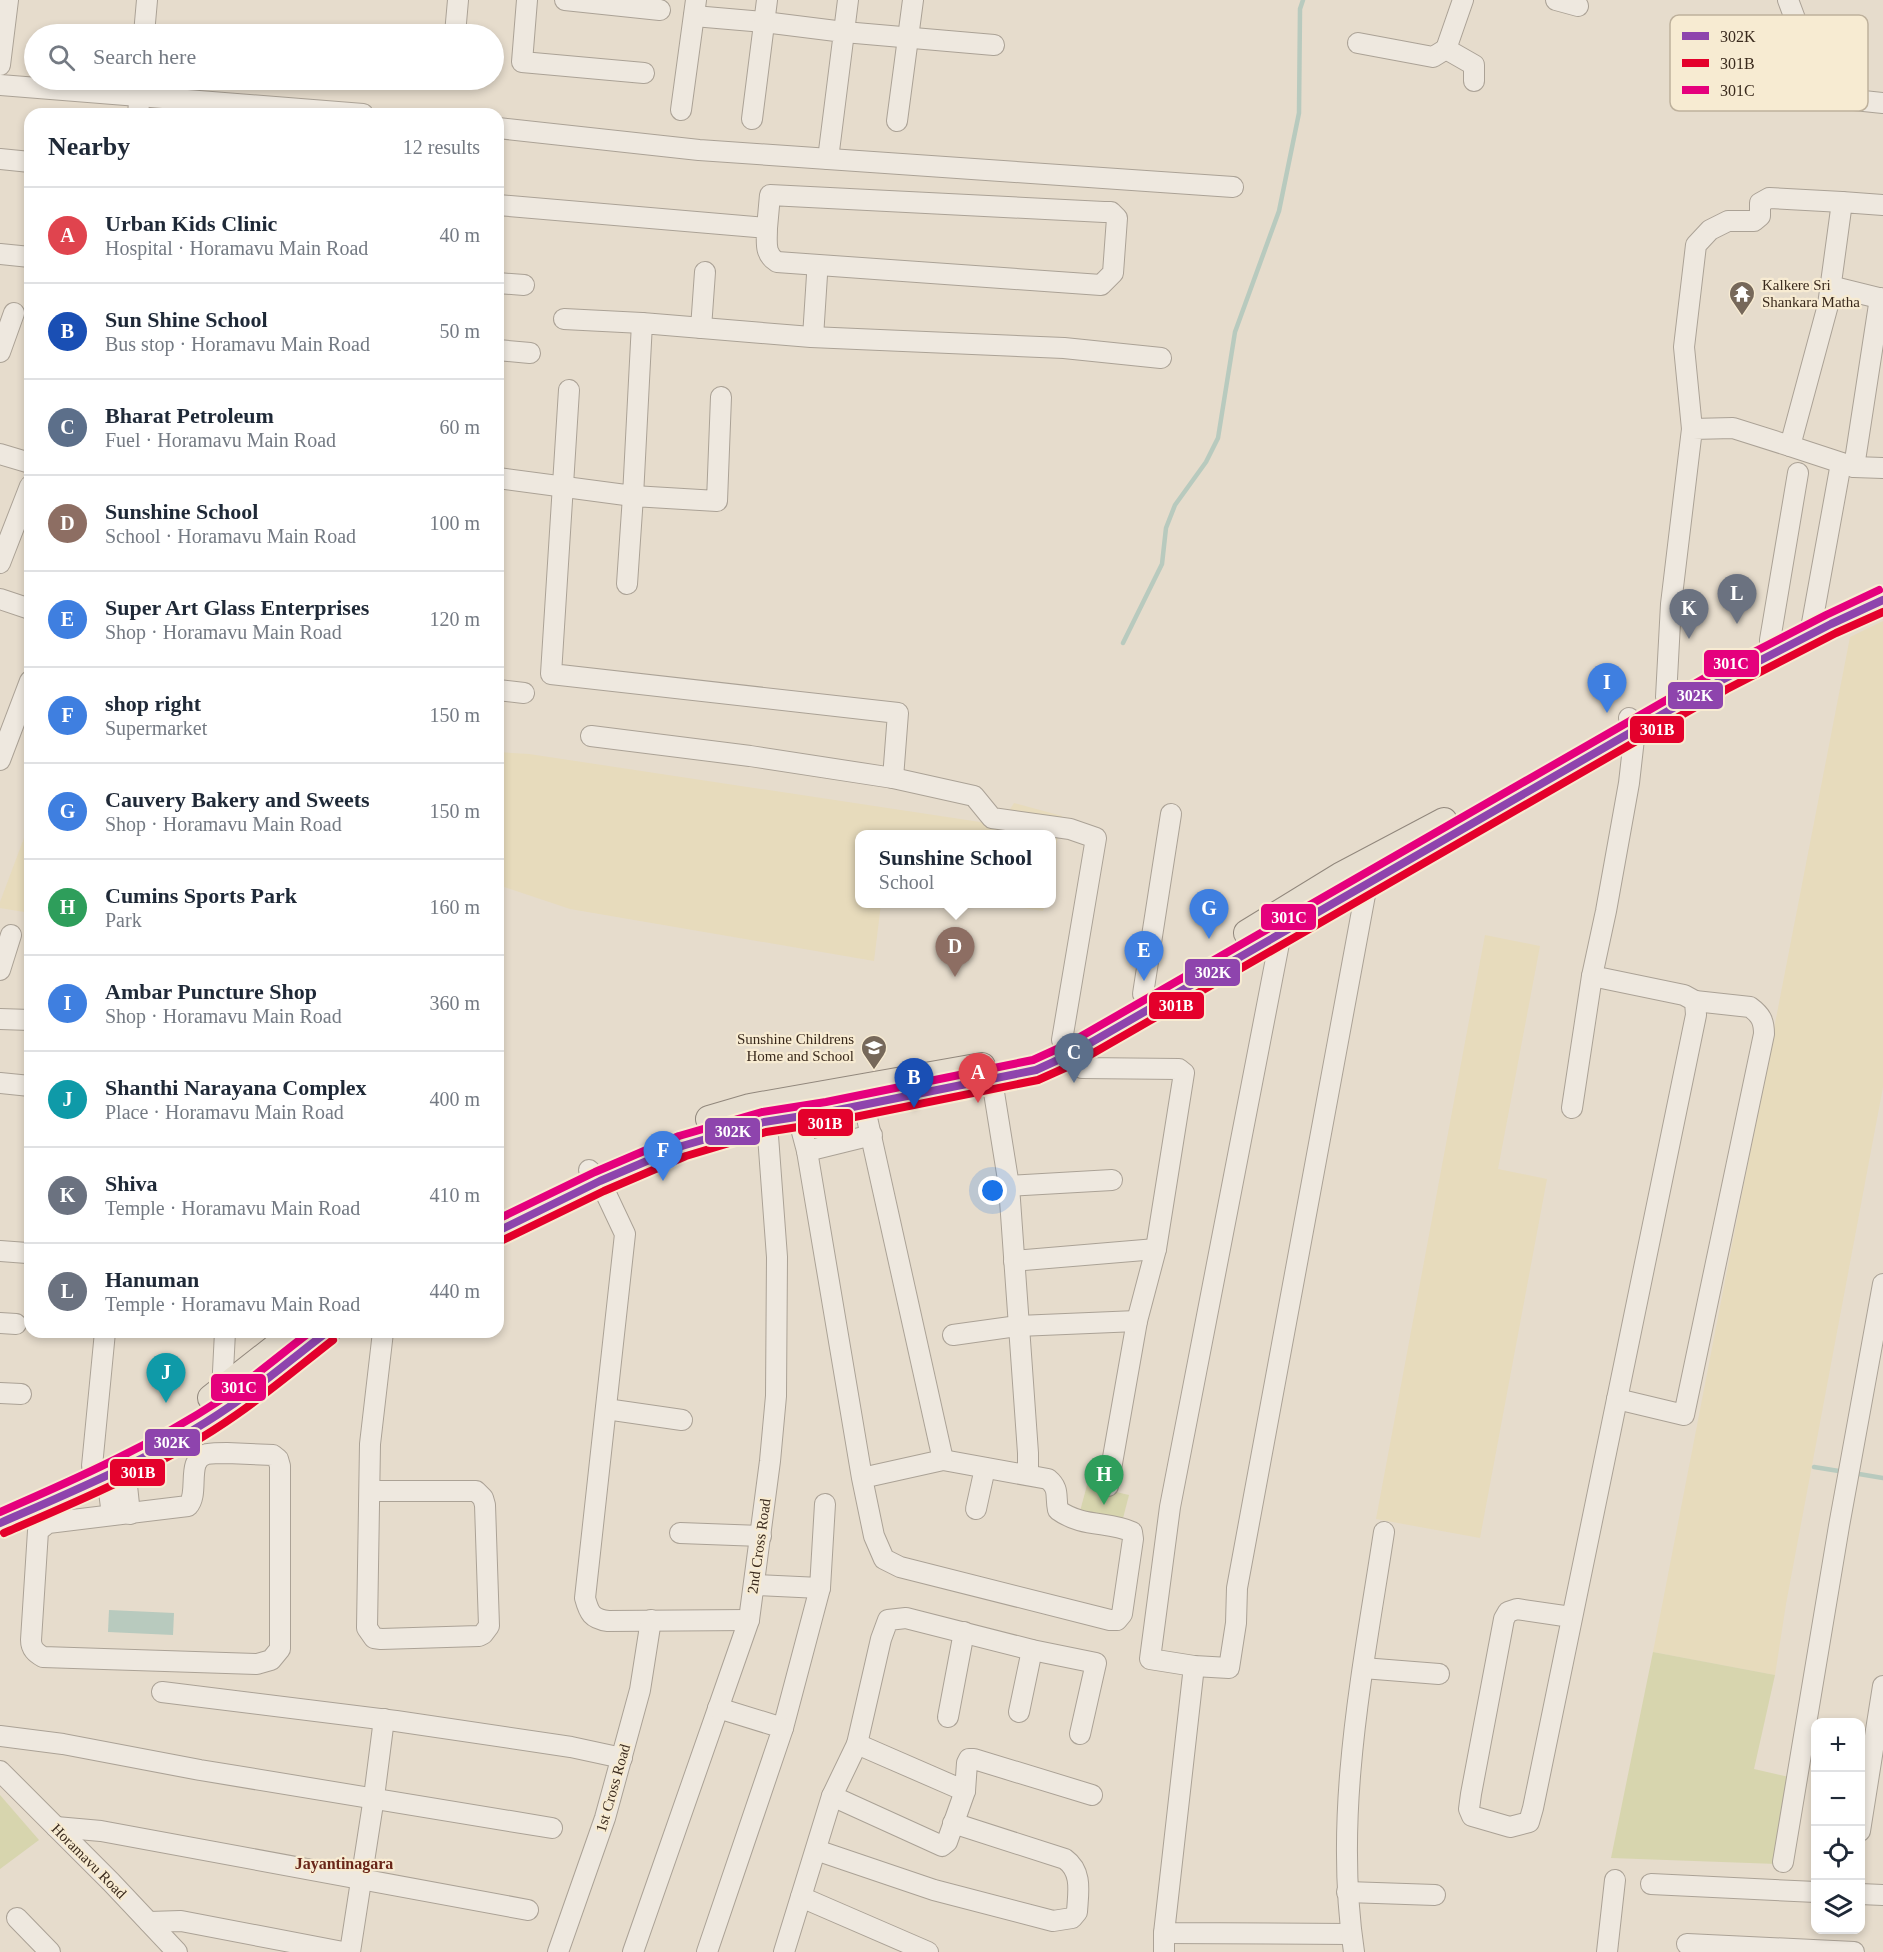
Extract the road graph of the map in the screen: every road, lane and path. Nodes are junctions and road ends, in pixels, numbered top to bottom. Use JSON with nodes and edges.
{"nodes":[{"id":1,"x":147,"y":0,"type":"edge"},
{"id":2,"x":458,"y":0,"type":"edge"},
{"id":3,"x":527,"y":0,"type":"edge"},
{"id":4,"x":565,"y":0,"type":"edge"},
{"id":5,"x":767,"y":0,"type":"edge"},
{"id":6,"x":848,"y":0,"type":"edge"},
{"id":7,"x":913,"y":0,"type":"edge"},
{"id":8,"x":1463,"y":0,"type":"edge"},
{"id":9,"x":1557,"y":0,"type":"edge"},
{"id":10,"x":1788,"y":0,"type":"edge"},
{"id":11,"x":1578,"y":6,"type":"dead end"},
{"id":12,"x":5,"y":8,"type":"edge"},
{"id":13,"x":695,"y":8,"type":"edge"},
{"id":14,"x":660,"y":10,"type":"dead end"},
{"id":15,"x":1794,"y":15,"type":"edge"},
{"id":16,"x":764,"y":22,"type":"junction"},
{"id":17,"x":145,"y":24,"type":"edge"},
{"id":18,"x":457,"y":24,"type":"edge"},
{"id":19,"x":843,"y":32,"type":"junction"},
{"id":20,"x":908,"y":37,"type":"junction"},
{"id":21,"x":1358,"y":44,"type":"dead end"},
{"id":22,"x":994,"y":45,"type":"dead end"},
{"id":23,"x":1446,"y":49,"type":"junction"},
{"id":24,"x":0,"y":64,"type":"edge"},
{"id":25,"x":644,"y":73,"type":"dead end"},
{"id":26,"x":1474,"y":81,"type":"dead end"},
{"id":27,"x":0,"y":85,"type":"edge"},
{"id":28,"x":24,"y":87,"type":"edge"},
{"id":29,"x":58,"y":90,"type":"edge"},
{"id":30,"x":139,"y":97,"type":"edge"},
{"id":31,"x":1868,"y":102,"type":"edge"},
{"id":32,"x":1883,"y":103,"type":"edge"},
{"id":33,"x":284,"y":108,"type":"edge"},
{"id":34,"x":681,"y":110,"type":"dead end"},
{"id":35,"x":752,"y":119,"type":"dead end"},
{"id":36,"x":897,"y":121,"type":"dead end"},
{"id":37,"x":504,"y":129,"type":"edge"},
{"id":38,"x":0,"y":159,"type":"edge"},
{"id":39,"x":828,"y":159,"type":"junction"},
{"id":40,"x":24,"y":161,"type":"edge"},
{"id":41,"x":1233,"y":187,"type":"dead end"},
{"id":42,"x":1842,"y":202,"type":"junction"},
{"id":43,"x":1883,"y":205,"type":"edge"},
{"id":44,"x":504,"y":206,"type":"edge"},
{"id":45,"x":767,"y":228,"type":"junction"},
{"id":46,"x":0,"y":254,"type":"edge"},
{"id":47,"x":24,"y":256,"type":"edge"},
{"id":48,"x":705,"y":272,"type":"dead end"},
{"id":49,"x":817,"y":275,"type":"dead end"},
{"id":50,"x":504,"y":283,"type":"edge"},
{"id":51,"x":524,"y":285,"type":"dead end"},
{"id":52,"x":1830,"y":286,"type":"junction"},
{"id":53,"x":1881,"y":299,"type":"edge"},
{"id":54,"x":14,"y":313,"type":"dead end"},
{"id":55,"x":564,"y":319,"type":"dead end"},
{"id":56,"x":642,"y":323,"type":"junction"},
{"id":57,"x":701,"y":328,"type":"junction"},
{"id":58,"x":813,"y":337,"type":"junction"},
{"id":59,"x":504,"y":351,"type":"edge"},
{"id":60,"x":0,"y":352,"type":"edge"},
{"id":61,"x":530,"y":353,"type":"dead end"},
{"id":62,"x":1161,"y":358,"type":"dead end"},
{"id":63,"x":569,"y":390,"type":"dead end"},
{"id":64,"x":721,"y":397,"type":"dead end"},
{"id":65,"x":1692,"y":429,"type":"junction"},
{"id":66,"x":1791,"y":446,"type":"junction"},
{"id":67,"x":0,"y":454,"type":"edge"},
{"id":68,"x":24,"y":461,"type":"edge"},
{"id":69,"x":1848,"y":465,"type":"junction"},
{"id":70,"x":1883,"y":468,"type":"edge"},
{"id":71,"x":1798,"y":473,"type":"dead end"},
{"id":72,"x":504,"y":479,"type":"edge"},
{"id":73,"x":564,"y":485,"type":"junction"},
{"id":74,"x":633,"y":496,"type":"junction"},
{"id":75,"x":24,"y":501,"type":"edge"},
{"id":76,"x":0,"y":563,"type":"edge"},
{"id":77,"x":1883,"y":582,"type":"edge"},
{"id":78,"x":627,"y":584,"type":"dead end"},
{"id":79,"x":0,"y":599,"type":"edge"},
{"id":80,"x":1883,"y":600,"type":"edge"},
{"id":81,"x":24,"y":607,"type":"edge"},
{"id":82,"x":1812,"y":625,"type":"junction"},
{"id":83,"x":1770,"y":648,"type":"junction"},
{"id":84,"x":504,"y":691,"type":"edge"},
{"id":85,"x":24,"y":692,"type":"edge"},
{"id":86,"x":524,"y":693,"type":"dead end"},
{"id":87,"x":1666,"y":697,"type":"junction"},
{"id":88,"x":6,"y":724,"type":"edge"},
{"id":89,"x":1632,"y":724,"type":"junction"},
{"id":90,"x":591,"y":736,"type":"dead end"},
{"id":91,"x":0,"y":760,"type":"edge"},
{"id":92,"x":894,"y":778,"type":"junction"},
{"id":93,"x":1171,"y":814,"type":"dead end"},
{"id":94,"x":1361,"y":876,"type":"junction"},
{"id":95,"x":1281,"y":933,"type":"junction"},
{"id":96,"x":11,"y":935,"type":"dead end"},
{"id":97,"x":0,"y":970,"type":"edge"},
{"id":98,"x":1592,"y":976,"type":"junction"},
{"id":99,"x":1143,"y":994,"type":"junction"},
{"id":100,"x":1695,"y":1000,"type":"junction"},
{"id":101,"x":0,"y":1019,"type":"edge"},
{"id":102,"x":24,"y":1020,"type":"edge"},
{"id":103,"x":1066,"y":1047,"type":"junction"},
{"id":104,"x":992,"y":1080,"type":"junction"},
{"id":105,"x":0,"y":1083,"type":"edge"},
{"id":106,"x":24,"y":1085,"type":"edge"},
{"id":107,"x":862,"y":1096,"type":"junction"},
{"id":108,"x":1572,"y":1108,"type":"dead end"},
{"id":109,"x":798,"y":1117,"type":"junction"},
{"id":110,"x":764,"y":1122,"type":"junction"},
{"id":111,"x":872,"y":1135,"type":"junction"},
{"id":112,"x":807,"y":1151,"type":"junction"},
{"id":113,"x":594,"y":1176,"type":"junction"},
{"id":114,"x":1112,"y":1180,"type":"dead end"},
{"id":115,"x":1009,"y":1186,"type":"junction"},
{"id":116,"x":504,"y":1210,"type":"edge"},
{"id":117,"x":504,"y":1228,"type":"edge"},
{"id":118,"x":1156,"y":1250,"type":"junction"},
{"id":119,"x":0,"y":1251,"type":"edge"},
{"id":120,"x":24,"y":1252,"type":"edge"},
{"id":121,"x":1014,"y":1261,"type":"junction"},
{"id":122,"x":1883,"y":1284,"type":"edge"},
{"id":123,"x":1137,"y":1321,"type":"junction"},
{"id":124,"x":1018,"y":1326,"type":"junction"},
{"id":125,"x":953,"y":1335,"type":"dead end"},
{"id":126,"x":105,"y":1338,"type":"edge"},
{"id":127,"x":225,"y":1338,"type":"edge"},
{"id":128,"x":289,"y":1338,"type":"edge"},
{"id":129,"x":318,"y":1338,"type":"edge"},
{"id":130,"x":382,"y":1338,"type":"edge"},
{"id":131,"x":0,"y":1393,"type":"edge"},
{"id":132,"x":21,"y":1394,"type":"dead end"},
{"id":133,"x":1617,"y":1399,"type":"junction"},
{"id":134,"x":224,"y":1400,"type":"junction"},
{"id":135,"x":606,"y":1409,"type":"junction"},
{"id":136,"x":682,"y":1420,"type":"dead end"},
{"id":137,"x":943,"y":1460,"type":"junction"},
{"id":138,"x":985,"y":1468,"type":"junction"},
{"id":139,"x":108,"y":1469,"type":"junction"},
{"id":140,"x":1028,"y":1475,"type":"junction"},
{"id":141,"x":862,"y":1479,"type":"junction"},
{"id":142,"x":1108,"y":1486,"type":"dead end"},
{"id":143,"x":370,"y":1491,"type":"junction"},
{"id":144,"x":0,"y":1504,"type":"edge"},
{"id":145,"x":825,"y":1504,"type":"dead end"},
{"id":146,"x":976,"y":1509,"type":"dead end"},
{"id":147,"x":121,"y":1514,"type":"junction"},
{"id":148,"x":0,"y":1523,"type":"edge"},
{"id":149,"x":1384,"y":1532,"type":"dead end"},
{"id":150,"x":680,"y":1533,"type":"dead end"},
{"id":151,"x":761,"y":1536,"type":"junction"},
{"id":152,"x":754,"y":1585,"type":"junction"},
{"id":153,"x":820,"y":1588,"type":"junction"},
{"id":154,"x":1571,"y":1617,"type":"junction"},
{"id":155,"x":651,"y":1620,"type":"junction"},
{"id":156,"x":749,"y":1620,"type":"junction"},
{"id":157,"x":964,"y":1632,"type":"junction"},
{"id":158,"x":1032,"y":1650,"type":"junction"},
{"id":159,"x":1194,"y":1666,"type":"junction"},
{"id":160,"x":1363,"y":1668,"type":"junction"},
{"id":161,"x":1440,"y":1674,"type":"dead end"},
{"id":162,"x":1883,"y":1686,"type":"edge"},
{"id":163,"x":162,"y":1692,"type":"dead end"},
{"id":164,"x":718,"y":1708,"type":"junction"},
{"id":165,"x":1018,"y":1713,"type":"dead end"},
{"id":166,"x":948,"y":1717,"type":"dead end"},
{"id":167,"x":384,"y":1719,"type":"junction"},
{"id":168,"x":783,"y":1728,"type":"junction"},
{"id":169,"x":1080,"y":1734,"type":"dead end"},
{"id":170,"x":0,"y":1736,"type":"edge"},
{"id":171,"x":857,"y":1744,"type":"junction"},
{"id":172,"x":622,"y":1758,"type":"junction"},
{"id":173,"x":0,"y":1771,"type":"edge"},
{"id":174,"x":965,"y":1791,"type":"junction"},
{"id":175,"x":1092,"y":1795,"type":"dead end"},
{"id":176,"x":832,"y":1796,"type":"junction"},
{"id":177,"x":374,"y":1797,"type":"junction"},
{"id":178,"x":953,"y":1823,"type":"junction"},
{"id":179,"x":1861,"y":1826,"type":"edge"},
{"id":180,"x":56,"y":1827,"type":"junction"},
{"id":181,"x":552,"y":1828,"type":"dead end"},
{"id":182,"x":816,"y":1850,"type":"junction"},
{"id":183,"x":1783,"y":1862,"type":"dead end"},
{"id":184,"x":361,"y":1880,"type":"junction"},
{"id":185,"x":1614,"y":1880,"type":"dead end"},
{"id":186,"x":1651,"y":1884,"type":"dead end"},
{"id":187,"x":1347,"y":1892,"type":"junction"},
{"id":188,"x":1811,"y":1892,"type":"edge"},
{"id":189,"x":1435,"y":1894,"type":"dead end"},
{"id":190,"x":1865,"y":1894,"type":"edge"},
{"id":191,"x":1883,"y":1895,"type":"edge"},
{"id":192,"x":801,"y":1897,"type":"junction"},
{"id":193,"x":528,"y":1910,"type":"dead end"},
{"id":194,"x":17,"y":1918,"type":"dead end"},
{"id":195,"x":149,"y":1922,"type":"junction"},
{"id":196,"x":1164,"y":1943,"type":"edge"},
{"id":197,"x":1225,"y":1943,"type":"edge"},
{"id":198,"x":1352,"y":1943,"type":"edge"},
{"id":199,"x":1687,"y":1944,"type":"dead end"},
{"id":200,"x":791,"y":1949,"type":"edge"},
{"id":201,"x":50,"y":1952,"type":"edge"},
{"id":202,"x":177,"y":1952,"type":"edge"},
{"id":203,"x":343,"y":1952,"type":"edge"},
{"id":204,"x":350,"y":1952,"type":"edge"},
{"id":205,"x":558,"y":1952,"type":"edge"},
{"id":206,"x":633,"y":1952,"type":"edge"},
{"id":207,"x":707,"y":1952,"type":"edge"},
{"id":208,"x":928,"y":1952,"type":"edge"},
{"id":209,"x":1606,"y":1952,"type":"edge"},
{"id":210,"x":1854,"y":1952,"type":"edge"}],
"edges":[{"from":1,"to":17,"type":"street"},
{"from":2,"to":18,"type":"street"},
{"from":3,"to":25,"type":"street"},
{"from":4,"to":14,"type":"street"},
{"from":5,"to":16,"type":"street"},
{"from":6,"to":19,"type":"street"},
{"from":7,"to":20,"type":"street"},
{"from":8,"to":23,"type":"street"},
{"from":9,"to":11,"type":"street"},
{"from":10,"to":15,"type":"street"},
{"from":12,"to":24,"type":"street"},
{"from":13,"to":16,"type":"street"},
{"from":13,"to":34,"type":"street"},
{"from":16,"to":19,"type":"street"},
{"from":16,"to":35,"type":"street"},
{"from":19,"to":20,"type":"street"},
{"from":19,"to":39,"type":"street"},
{"from":20,"to":22,"type":"street"},
{"from":20,"to":36,"type":"street"},
{"from":21,"to":23,"type":"street"},
{"from":23,"to":26,"type":"street"},
{"from":27,"to":28,"type":"street"},
{"from":29,"to":30,"type":"street"},
{"from":30,"to":33,"type":"street"},
{"from":31,"to":32,"type":"street"},
{"from":37,"to":39,"type":"street"},
{"from":38,"to":40,"type":"street"},
{"from":39,"to":41,"type":"street"},
{"from":42,"to":43,"type":"street"},
{"from":42,"to":52,"type":"street"},
{"from":42,"to":65,"type":"street"},
{"from":44,"to":45,"type":"street"},
{"from":45,"to":45,"type":"street"},
{"from":46,"to":47,"type":"street"},
{"from":48,"to":57,"type":"street"},
{"from":49,"to":58,"type":"street"},
{"from":50,"to":51,"type":"street"},
{"from":52,"to":53,"type":"street"},
{"from":52,"to":66,"type":"street"},
{"from":53,"to":69,"type":"street"},
{"from":54,"to":60,"type":"street"},
{"from":55,"to":56,"type":"street"},
{"from":56,"to":57,"type":"street"},
{"from":56,"to":74,"type":"street"},
{"from":57,"to":58,"type":"street"},
{"from":58,"to":62,"type":"street"},
{"from":59,"to":61,"type":"street"},
{"from":63,"to":73,"type":"street"},
{"from":64,"to":74,"type":"street"},
{"from":65,"to":66,"type":"street"},
{"from":65,"to":87,"type":"street"},
{"from":66,"to":69,"type":"street"},
{"from":67,"to":68,"type":"street"},
{"from":69,"to":70,"type":"street"},
{"from":69,"to":82,"type":"street"},
{"from":71,"to":83,"type":"street"},
{"from":72,"to":73,"type":"street"},
{"from":73,"to":74,"type":"street"},
{"from":73,"to":92,"type":"street"},
{"from":74,"to":78,"type":"street"},
{"from":75,"to":76,"type":"street"},
{"from":77,"to":82,"type":"main road"},
{"from":79,"to":81,"type":"street"},
{"from":80,"to":82,"type":"main road"},
{"from":82,"to":83,"type":"main road"},
{"from":83,"to":87,"type":"main road"},
{"from":83,"to":89,"type":"main road"},
{"from":84,"to":86,"type":"street"},
{"from":85,"to":88,"type":"street"},
{"from":87,"to":89,"type":"main road"},
{"from":88,"to":91,"type":"street"},
{"from":89,"to":94,"type":"main road"},
{"from":89,"to":98,"type":"street"},
{"from":90,"to":92,"type":"street"},
{"from":92,"to":103,"type":"street"},
{"from":93,"to":99,"type":"street"},
{"from":94,"to":95,"type":"main road"},
{"from":94,"to":99,"type":"main road"},
{"from":94,"to":159,"type":"street"},
{"from":95,"to":103,"type":"main road"},
{"from":95,"to":159,"type":"street"},
{"from":96,"to":97,"type":"street"},
{"from":98,"to":100,"type":"street"},
{"from":98,"to":108,"type":"street"},
{"from":99,"to":103,"type":"main road"},
{"from":100,"to":133,"type":"street"},
{"from":100,"to":133,"type":"street"},
{"from":101,"to":102,"type":"street"},
{"from":103,"to":104,"type":"main road"},
{"from":103,"to":107,"type":"main road"},
{"from":103,"to":118,"type":"street"},
{"from":104,"to":107,"type":"main road"},
{"from":104,"to":115,"type":"street"},
{"from":105,"to":106,"type":"street"},
{"from":107,"to":109,"type":"main road"},
{"from":107,"to":111,"type":"street"},
{"from":107,"to":113,"type":"main road"},
{"from":109,"to":110,"type":"main road"},
{"from":109,"to":112,"type":"street"},
{"from":110,"to":113,"type":"main road"},
{"from":110,"to":151,"type":"street","name":"2nd Cross Road"},
{"from":111,"to":112,"type":"street"},
{"from":111,"to":137,"type":"street"},
{"from":112,"to":141,"type":"street"},
{"from":113,"to":116,"type":"main road"},
{"from":113,"to":117,"type":"main road"},
{"from":113,"to":135,"type":"street"},
{"from":114,"to":115,"type":"street"},
{"from":115,"to":121,"type":"street"},
{"from":118,"to":121,"type":"street"},
{"from":118,"to":123,"type":"street"},
{"from":119,"to":120,"type":"street"},
{"from":121,"to":124,"type":"street"},
{"from":122,"to":183,"type":"street"},
{"from":123,"to":124,"type":"street"},
{"from":123,"to":142,"type":"street"},
{"from":124,"to":125,"type":"street"},
{"from":124,"to":140,"type":"street"},
{"from":126,"to":139,"type":"street"},
{"from":127,"to":134,"type":"street"},
{"from":128,"to":134,"type":"main road"},
{"from":129,"to":134,"type":"main road"},
{"from":130,"to":143,"type":"street"},
{"from":131,"to":132,"type":"street"},
{"from":133,"to":154,"type":"street"},
{"from":134,"to":139,"type":"main road"},
{"from":135,"to":136,"type":"street"},
{"from":135,"to":155,"type":"street"},
{"from":137,"to":138,"type":"street"},
{"from":137,"to":141,"type":"street"},
{"from":138,"to":140,"type":"street"},
{"from":138,"to":146,"type":"street"},
{"from":139,"to":144,"type":"main road"},
{"from":139,"to":147,"type":"street"},
{"from":139,"to":148,"type":"main road"},
{"from":140,"to":141,"type":"street"},
{"from":143,"to":143,"type":"street"},
{"from":145,"to":153,"type":"street"},
{"from":147,"to":147,"type":"street"},
{"from":149,"to":160,"type":"street"},
{"from":150,"to":151,"type":"street"},
{"from":151,"to":152,"type":"street","name":"2nd Cross Road"},
{"from":152,"to":153,"type":"street"},
{"from":152,"to":156,"type":"street","name":"2nd Cross Road"},
{"from":153,"to":168,"type":"street"},
{"from":154,"to":154,"type":"street"},
{"from":155,"to":156,"type":"street"},
{"from":155,"to":172,"type":"street","name":"1st Cross Road"},
{"from":156,"to":164,"type":"street","name":"2nd Cross Road"},
{"from":157,"to":158,"type":"street"},
{"from":157,"to":166,"type":"street"},
{"from":157,"to":171,"type":"street"},
{"from":158,"to":165,"type":"street"},
{"from":158,"to":169,"type":"street"},
{"from":159,"to":196,"type":"street"},
{"from":160,"to":161,"type":"street"},
{"from":160,"to":187,"type":"street"},
{"from":162,"to":179,"type":"street"},
{"from":163,"to":167,"type":"street"},
{"from":164,"to":168,"type":"street"},
{"from":164,"to":206,"type":"street","name":"2nd Cross Road"},
{"from":167,"to":172,"type":"street"},
{"from":167,"to":177,"type":"street"},
{"from":168,"to":207,"type":"street"},
{"from":170,"to":177,"type":"street"},
{"from":171,"to":174,"type":"street"},
{"from":171,"to":176,"type":"street"},
{"from":172,"to":205,"type":"street","name":"1st Cross Road"},
{"from":173,"to":180,"type":"street","name":"Horamavu Road"},
{"from":174,"to":175,"type":"street"},
{"from":174,"to":178,"type":"street"},
{"from":176,"to":178,"type":"street"},
{"from":176,"to":182,"type":"street"},
{"from":177,"to":181,"type":"street"},
{"from":177,"to":184,"type":"street"},
{"from":178,"to":182,"type":"street"},
{"from":180,"to":184,"type":"street"},
{"from":180,"to":195,"type":"street","name":"Horamavu Road"},
{"from":182,"to":192,"type":"street"},
{"from":184,"to":193,"type":"street"},
{"from":184,"to":204,"type":"street"},
{"from":185,"to":209,"type":"street"},
{"from":186,"to":188,"type":"street"},
{"from":187,"to":189,"type":"street"},
{"from":187,"to":198,"type":"street"},
{"from":190,"to":191,"type":"street"},
{"from":192,"to":200,"type":"street"},
{"from":192,"to":208,"type":"street"},
{"from":194,"to":201,"type":"street"},
{"from":195,"to":202,"type":"street","name":"Horamavu Road"},
{"from":195,"to":203,"type":"street"},
{"from":196,"to":197,"type":"street"},
{"from":197,"to":198,"type":"street"},
{"from":199,"to":210,"type":"street"}]}
